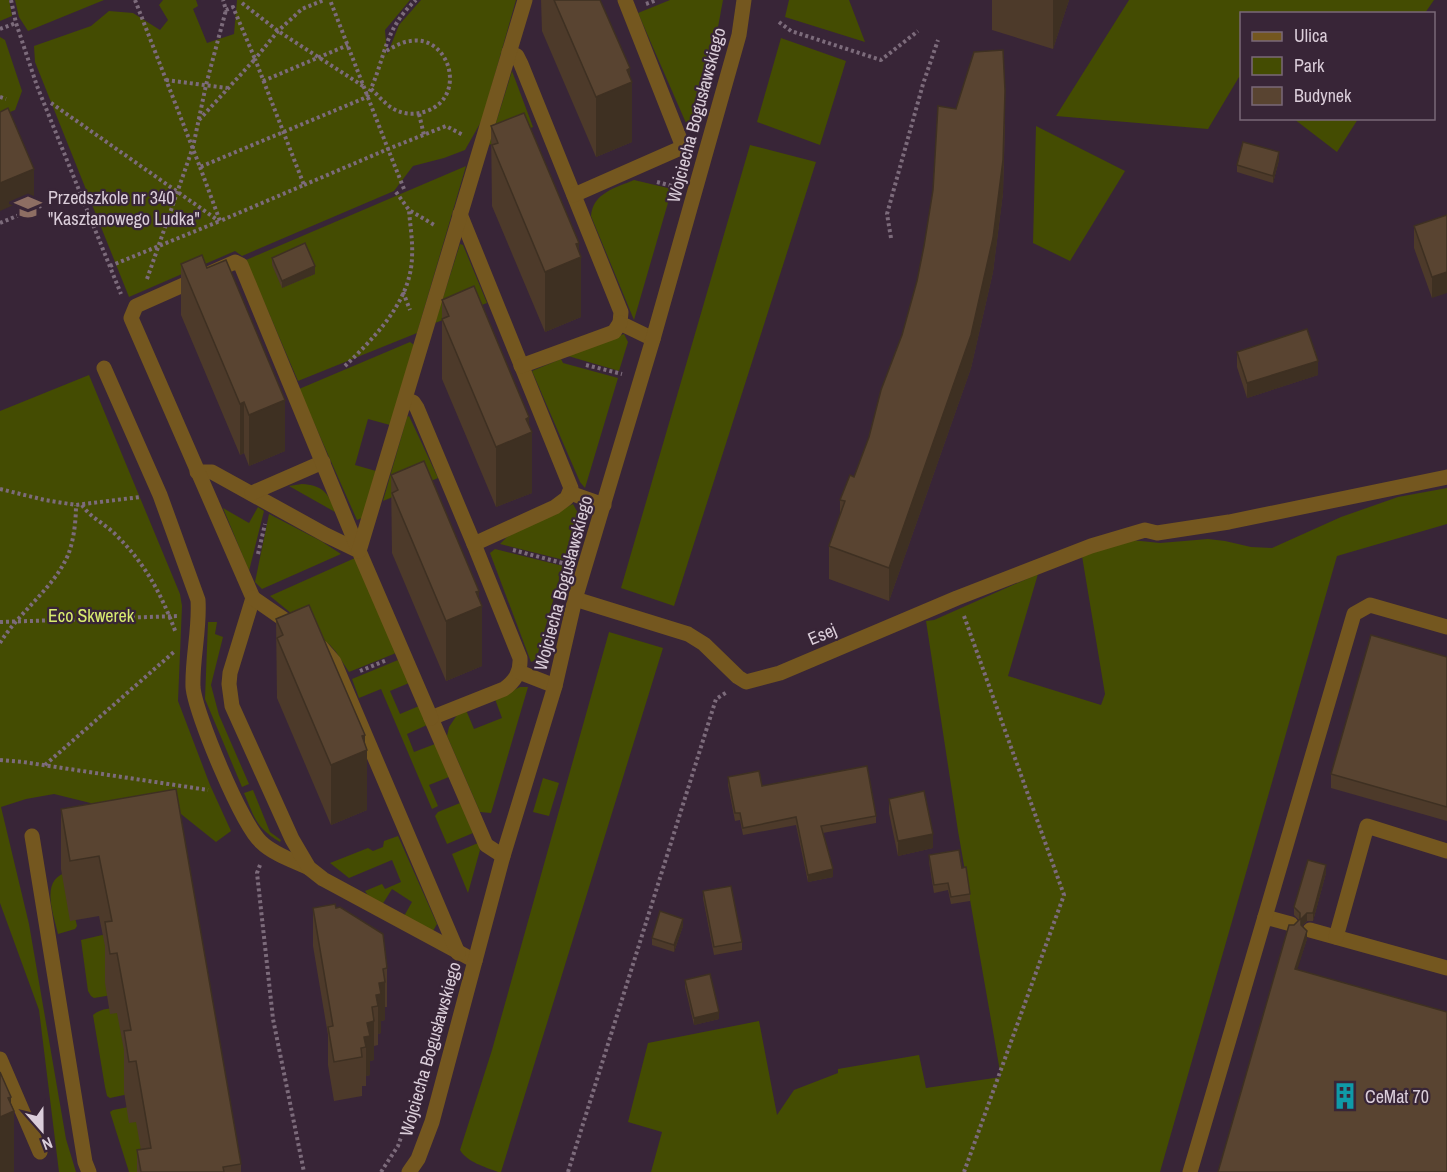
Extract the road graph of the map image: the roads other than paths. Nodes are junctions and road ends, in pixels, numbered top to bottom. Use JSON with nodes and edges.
{"nodes":[{"id":1,"x":525,"y":0,"type":"edge"},
{"id":2,"x":625,"y":0,"type":"edge"},
{"id":3,"x":744,"y":0,"type":"edge"},
{"id":4,"x":509,"y":52,"type":"junction"},
{"id":5,"x":683,"y":147,"type":"junction"},
{"id":6,"x":706,"y":151,"type":"junction"},
{"id":7,"x":574,"y":195,"type":"junction"},
{"id":8,"x":460,"y":214,"type":"junction"},
{"id":9,"x":620,"y":323,"type":"junction"},
{"id":10,"x":652,"y":339,"type":"junction"},
{"id":11,"x":521,"y":366,"type":"junction"},
{"id":12,"x":104,"y":368,"type":"dead end"},
{"id":13,"x":405,"y":399,"type":"junction"},
{"id":14,"x":323,"y":462,"type":"junction"},
{"id":15,"x":197,"y":472,"type":"junction"},
{"id":16,"x":1447,"y":477,"type":"edge"},
{"id":17,"x":252,"y":493,"type":"junction"},
{"id":18,"x":570,"y":493,"type":"junction"},
{"id":19,"x":604,"y":505,"type":"junction"},
{"id":20,"x":474,"y":544,"type":"junction"},
{"id":21,"x":359,"y":551,"type":"junction"},
{"id":22,"x":253,"y":598,"type":"junction"},
{"id":23,"x":575,"y":599,"type":"junction"},
{"id":24,"x":1447,"y":627,"type":"edge"},
{"id":25,"x":519,"y":672,"type":"junction"},
{"id":26,"x":555,"y":686,"type":"junction"},
{"id":27,"x":431,"y":718,"type":"junction"},
{"id":28,"x":32,"y":836,"type":"dead end"},
{"id":29,"x":1447,"y":851,"type":"edge"},
{"id":30,"x":503,"y":856,"type":"junction"},
{"id":31,"x":309,"y":868,"type":"junction"},
{"id":32,"x":1264,"y":917,"type":"junction"},
{"id":33,"x":1291,"y":924,"type":"edge"},
{"id":34,"x":1310,"y":930,"type":"dead end"},
{"id":35,"x":1336,"y":937,"type":"junction"},
{"id":36,"x":458,"y":953,"type":"junction"},
{"id":37,"x":475,"y":962,"type":"junction"},
{"id":38,"x":1447,"y":968,"type":"edge"},
{"id":39,"x":0,"y":1059,"type":"edge"},
{"id":40,"x":40,"y":1152,"type":"dead end"},
{"id":41,"x":89,"y":1172,"type":"edge"},
{"id":42,"x":409,"y":1172,"type":"edge"},
{"id":43,"x":1190,"y":1172,"type":"edge"}],
"edges":[{"from":1,"to":4,"type":"street"},
{"from":2,"to":5,"type":"street"},
{"from":3,"to":6,"type":"street","name":"Wojciecha Bogusławskiego"},
{"from":4,"to":7,"type":"street"},
{"from":4,"to":8,"type":"street"},
{"from":5,"to":6,"type":"street"},
{"from":5,"to":7,"type":"street"},
{"from":6,"to":10,"type":"street","name":"Wojciecha Bogusławskiego"},
{"from":7,"to":9,"type":"street"},
{"from":8,"to":11,"type":"street"},
{"from":8,"to":13,"type":"street"},
{"from":9,"to":10,"type":"street"},
{"from":9,"to":11,"type":"street"},
{"from":10,"to":19,"type":"street","name":"Wojciecha Bogusławskiego"},
{"from":11,"to":18,"type":"street"},
{"from":12,"to":31,"type":"street"},
{"from":13,"to":20,"type":"street"},
{"from":13,"to":21,"type":"street"},
{"from":14,"to":15,"type":"street"},
{"from":14,"to":17,"type":"street"},
{"from":14,"to":21,"type":"street"},
{"from":15,"to":17,"type":"street"},
{"from":15,"to":22,"type":"street"},
{"from":16,"to":23,"type":"street","name":"Esej"},
{"from":17,"to":21,"type":"street"},
{"from":18,"to":19,"type":"street"},
{"from":18,"to":20,"type":"street"},
{"from":19,"to":23,"type":"street","name":"Wojciecha Bogusławskiego"},
{"from":20,"to":25,"type":"street"},
{"from":21,"to":27,"type":"street"},
{"from":22,"to":31,"type":"street"},
{"from":22,"to":36,"type":"street"},
{"from":23,"to":26,"type":"street","name":"Wojciecha Bogusławskiego"},
{"from":24,"to":32,"type":"street"},
{"from":25,"to":26,"type":"street"},
{"from":25,"to":27,"type":"street"},
{"from":26,"to":30,"type":"street","name":"Wojciecha Bogusławskiego"},
{"from":27,"to":30,"type":"street"},
{"from":28,"to":41,"type":"street"},
{"from":29,"to":35,"type":"street"},
{"from":30,"to":37,"type":"street","name":"Wojciecha Bogusławskiego"},
{"from":31,"to":36,"type":"street"},
{"from":32,"to":33,"type":"street"},
{"from":32,"to":43,"type":"street"},
{"from":34,"to":35,"type":"street"},
{"from":35,"to":38,"type":"street"},
{"from":36,"to":37,"type":"street"},
{"from":37,"to":42,"type":"street","name":"Wojciecha Bogusławskiego"},
{"from":39,"to":40,"type":"street"}]}
